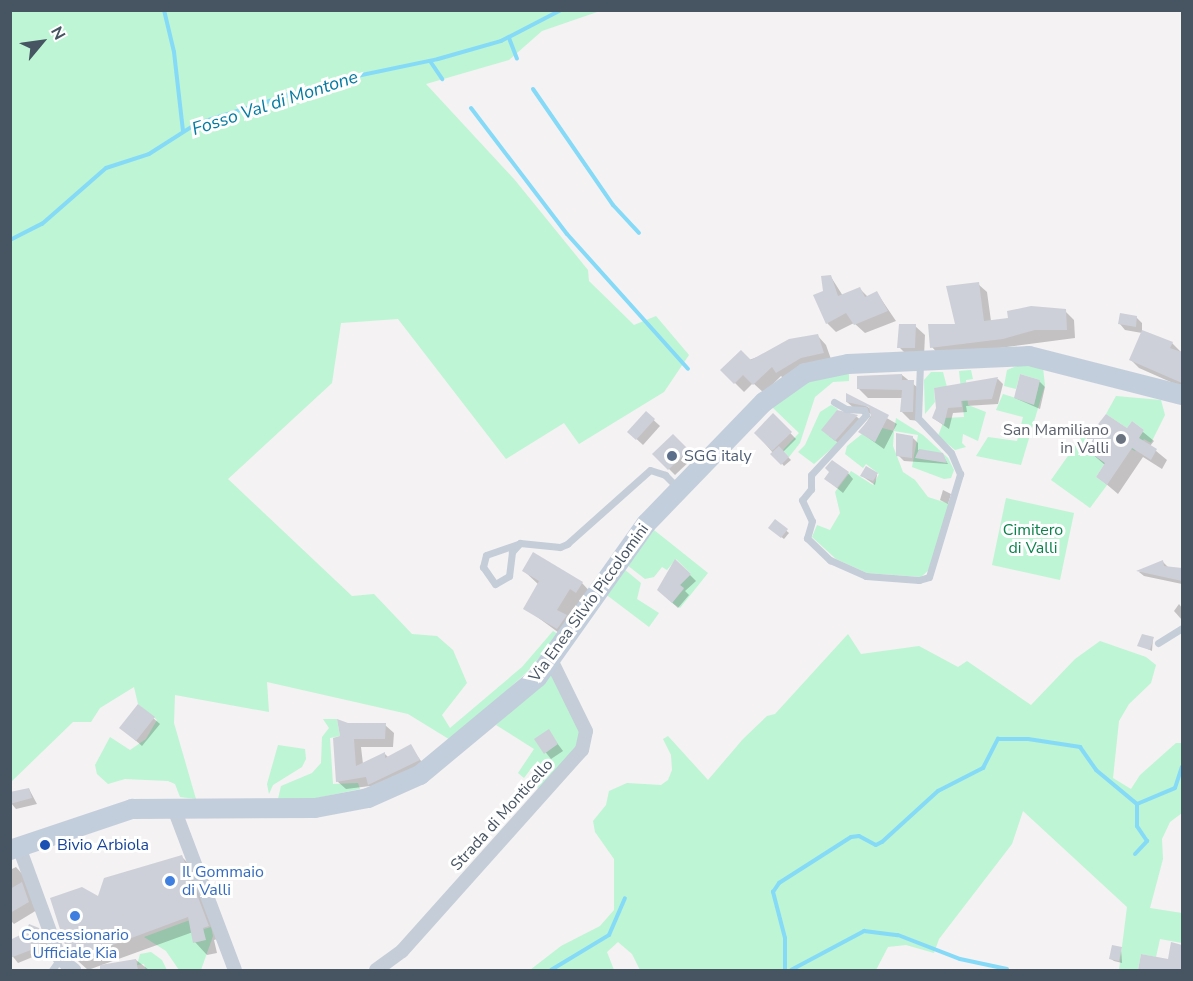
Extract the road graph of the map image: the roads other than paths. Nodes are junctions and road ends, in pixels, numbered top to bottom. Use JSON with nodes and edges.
{"nodes":[{"id":1,"x":920,"y":363,"type":"junction"},
{"id":2,"x":1182,"y":395,"type":"edge"},
{"id":3,"x":834,"y":402,"type":"dead end"},
{"id":4,"x":678,"y":488,"type":"junction"},
{"id":5,"x":520,"y":543,"type":"junction"},
{"id":6,"x":1182,"y":628,"type":"edge"},
{"id":7,"x":1158,"y":643,"type":"dead end"},
{"id":8,"x":551,"y":660,"type":"junction"},
{"id":9,"x":173,"y":807,"type":"junction"},
{"id":10,"x":14,"y":849,"type":"edge"},
{"id":11,"x":56,"y":965,"type":"edge"},
{"id":12,"x":74,"y":970,"type":"edge"},
{"id":13,"x":235,"y":970,"type":"edge"},
{"id":14,"x":376,"y":970,"type":"edge"}],
"edges":[{"from":1,"to":2,"type":"main road","name":"Via Enea Silvio Piccolomini"},
{"from":1,"to":3,"type":"lane"},
{"from":1,"to":4,"type":"main road","name":"Via Enea Silvio Piccolomini"},
{"from":4,"to":5,"type":"lane"},
{"from":4,"to":8,"type":"main road","name":"Via Enea Silvio Piccolomini"},
{"from":5,"to":5,"type":"lane"},
{"from":6,"to":7,"type":"lane"},
{"from":8,"to":9,"type":"main road","name":"Via Enea Silvio Piccolomini"},
{"from":8,"to":14,"type":"street","name":"Strada di Monticello"},
{"from":9,"to":10,"type":"main road","name":"Via Enea Silvio Piccolomini"},
{"from":9,"to":13,"type":"street"},
{"from":10,"to":11,"type":"street"},
{"from":11,"to":12,"type":"street"}]}
